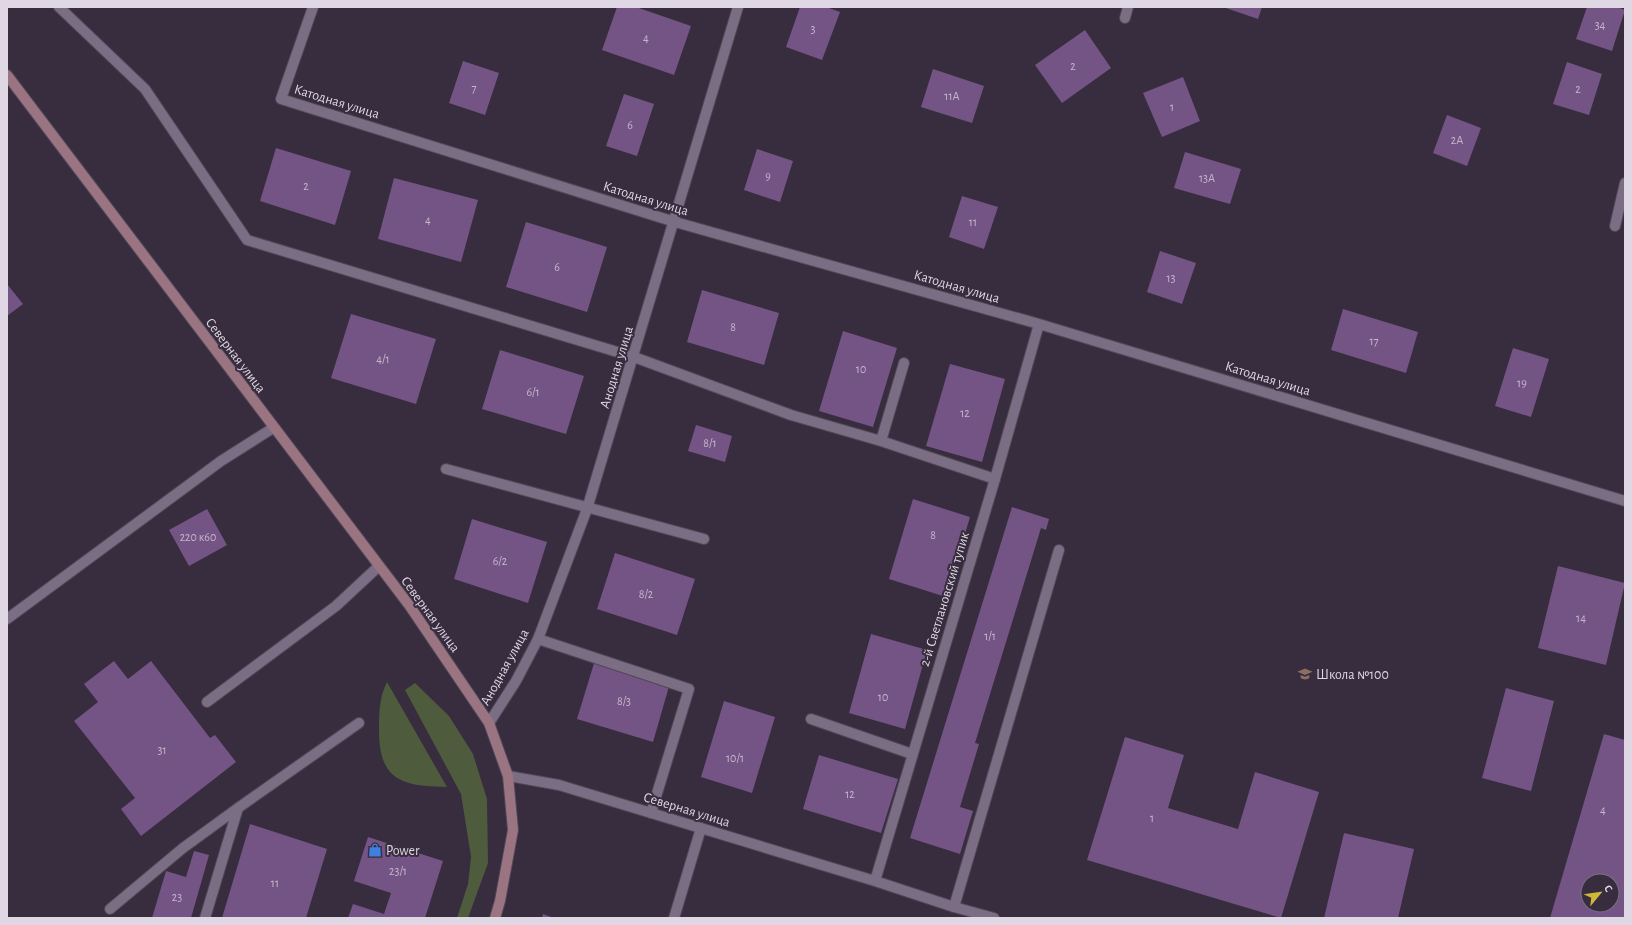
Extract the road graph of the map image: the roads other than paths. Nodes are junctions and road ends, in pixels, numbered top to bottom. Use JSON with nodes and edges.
{"nodes":[{"id":1,"x":59,"y":7,"type":"edge"},
{"id":2,"x":313,"y":7,"type":"edge"},
{"id":3,"x":738,"y":7,"type":"edge"},
{"id":4,"x":1128,"y":7,"type":"edge"},
{"id":5,"x":1125,"y":18,"type":"dead end"},
{"id":6,"x":7,"y":75,"type":"edge"},
{"id":7,"x":1625,"y":182,"type":"edge"},
{"id":8,"x":675,"y":222,"type":"junction"},
{"id":9,"x":1615,"y":226,"type":"dead end"},
{"id":10,"x":1039,"y":324,"type":"junction"},
{"id":11,"x":634,"y":356,"type":"junction"},
{"id":12,"x":904,"y":362,"type":"dead end"},
{"id":13,"x":273,"y":428,"type":"junction"},
{"id":14,"x":881,"y":441,"type":"junction"},
{"id":15,"x":446,"y":469,"type":"dead end"},
{"id":16,"x":995,"y":479,"type":"junction"},
{"id":17,"x":1625,"y":501,"type":"edge"},
{"id":18,"x":587,"y":509,"type":"junction"},
{"id":19,"x":704,"y":539,"type":"dead end"},
{"id":20,"x":1058,"y":550,"type":"dead end"},
{"id":21,"x":379,"y":566,"type":"junction"},
{"id":22,"x":7,"y":619,"type":"edge"},
{"id":23,"x":538,"y":639,"type":"junction"},
{"id":24,"x":206,"y":702,"type":"dead end"},
{"id":25,"x":812,"y":719,"type":"dead end"},
{"id":26,"x":358,"y":723,"type":"dead end"},
{"id":27,"x":489,"y":723,"type":"junction"},
{"id":28,"x":912,"y":754,"type":"junction"},
{"id":29,"x":508,"y":776,"type":"junction"},
{"id":30,"x":238,"y":808,"type":"junction"},
{"id":31,"x":650,"y":813,"type":"junction"},
{"id":32,"x":701,"y":828,"type":"junction"},
{"id":33,"x":875,"y":881,"type":"junction"},
{"id":34,"x":954,"y":907,"type":"junction"},
{"id":35,"x":110,"y":908,"type":"dead end"},
{"id":36,"x":205,"y":918,"type":"edge"},
{"id":37,"x":495,"y":918,"type":"edge"},
{"id":38,"x":674,"y":918,"type":"edge"},
{"id":39,"x":994,"y":918,"type":"edge"}],
"edges":[{"from":1,"to":11,"type":"street"},
{"from":2,"to":8,"type":"street","name":"Катодная улица"},
{"from":3,"to":8,"type":"street","name":"Анодная улица"},
{"from":4,"to":5,"type":"street"},
{"from":6,"to":13,"type":"main road","name":"Северная улица"},
{"from":7,"to":9,"type":"street"},
{"from":8,"to":10,"type":"street","name":"Катодная улица"},
{"from":8,"to":11,"type":"street","name":"Анодная улица"},
{"from":10,"to":16,"type":"street","name":"2-й Светлановский тупик"},
{"from":10,"to":17,"type":"street","name":"Катодная улица"},
{"from":11,"to":14,"type":"street"},
{"from":11,"to":18,"type":"street","name":"Анодная улица"},
{"from":12,"to":14,"type":"street"},
{"from":13,"to":21,"type":"main road","name":"Северная улица"},
{"from":13,"to":22,"type":"street"},
{"from":14,"to":16,"type":"street"},
{"from":15,"to":18,"type":"street"},
{"from":16,"to":28,"type":"street","name":"2-й Светлановский тупик"},
{"from":18,"to":19,"type":"street"},
{"from":18,"to":23,"type":"street","name":"Анодная улица"},
{"from":20,"to":34,"type":"street"},
{"from":21,"to":24,"type":"street"},
{"from":21,"to":27,"type":"main road","name":"Северная улица"},
{"from":23,"to":27,"type":"street","name":"Анодная улица"},
{"from":23,"to":31,"type":"street"},
{"from":25,"to":28,"type":"street"},
{"from":26,"to":30,"type":"street"},
{"from":27,"to":29,"type":"main road","name":"Северная улица"},
{"from":28,"to":33,"type":"street","name":"2-й Светлановский тупик"},
{"from":29,"to":31,"type":"street","name":"Северная улица"},
{"from":29,"to":37,"type":"main road"},
{"from":30,"to":35,"type":"street"},
{"from":30,"to":36,"type":"street"},
{"from":31,"to":32,"type":"street","name":"Северная улица"},
{"from":32,"to":33,"type":"street","name":"Северная улица"},
{"from":32,"to":38,"type":"street"},
{"from":33,"to":34,"type":"street","name":"Северная улица"},
{"from":34,"to":39,"type":"street","name":"Северная улица"}]}
